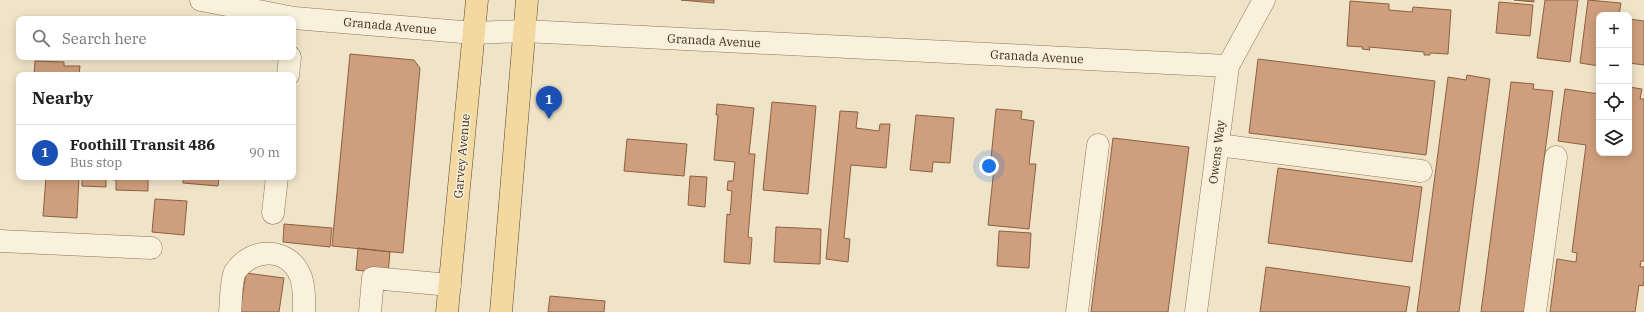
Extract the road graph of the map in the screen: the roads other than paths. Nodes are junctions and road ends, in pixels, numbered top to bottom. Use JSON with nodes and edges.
{"nodes":[{"id":1,"x":201,"y":0,"type":"edge"},
{"id":2,"x":478,"y":0,"type":"edge"},
{"id":3,"x":527,"y":0,"type":"edge"},
{"id":4,"x":1264,"y":0,"type":"edge"},
{"id":5,"x":263,"y":16,"type":"edge"},
{"id":6,"x":296,"y":24,"type":"edge"},
{"id":7,"x":524,"y":31,"type":"junction"},
{"id":8,"x":474,"y":33,"type":"junction"},
{"id":9,"x":290,"y":60,"type":"edge"},
{"id":10,"x":1228,"y":66,"type":"junction"},
{"id":11,"x":288,"y":72,"type":"edge"},
{"id":12,"x":1218,"y":145,"type":"junction"},
{"id":13,"x":1098,"y":146,"type":"dead end"},
{"id":14,"x":1556,"y":157,"type":"dead end"},
{"id":15,"x":1421,"y":171,"type":"dead end"},
{"id":16,"x":277,"y":180,"type":"edge"},
{"id":17,"x":273,"y":213,"type":"dead end"},
{"id":18,"x":0,"y":241,"type":"edge"},
{"id":19,"x":151,"y":248,"type":"dead end"},
{"id":20,"x":450,"y":285,"type":"junction"},
{"id":21,"x":230,"y":312,"type":"edge"},
{"id":22,"x":304,"y":312,"type":"edge"},
{"id":23,"x":370,"y":312,"type":"edge"},
{"id":24,"x":447,"y":312,"type":"edge"},
{"id":25,"x":500,"y":312,"type":"edge"},
{"id":26,"x":1077,"y":312,"type":"edge"},
{"id":27,"x":1196,"y":312,"type":"edge"},
{"id":28,"x":1535,"y":312,"type":"edge"}],
"edges":[{"from":1,"to":5,"type":"street","name":"Granada Avenue"},
{"from":2,"to":8,"type":"main road","name":"Garvey Avenue"},
{"from":3,"to":7,"type":"main road"},
{"from":4,"to":10,"type":"street","name":"Owens Way"},
{"from":6,"to":8,"type":"street","name":"Granada Avenue"},
{"from":7,"to":8,"type":"street","name":"Granada Avenue"},
{"from":7,"to":10,"type":"street","name":"Granada Avenue"},
{"from":7,"to":25,"type":"main road"},
{"from":8,"to":20,"type":"main road","name":"Garvey Avenue"},
{"from":9,"to":11,"type":"street"},
{"from":10,"to":12,"type":"street","name":"Owens Way"},
{"from":12,"to":15,"type":"street"},
{"from":12,"to":27,"type":"street","name":"Owens Way"},
{"from":13,"to":26,"type":"street"},
{"from":14,"to":28,"type":"street"},
{"from":16,"to":17,"type":"street"},
{"from":18,"to":19,"type":"street"},
{"from":20,"to":23,"type":"street"},
{"from":20,"to":24,"type":"main road","name":"Garvey Avenue"},
{"from":21,"to":22,"type":"street"}]}
